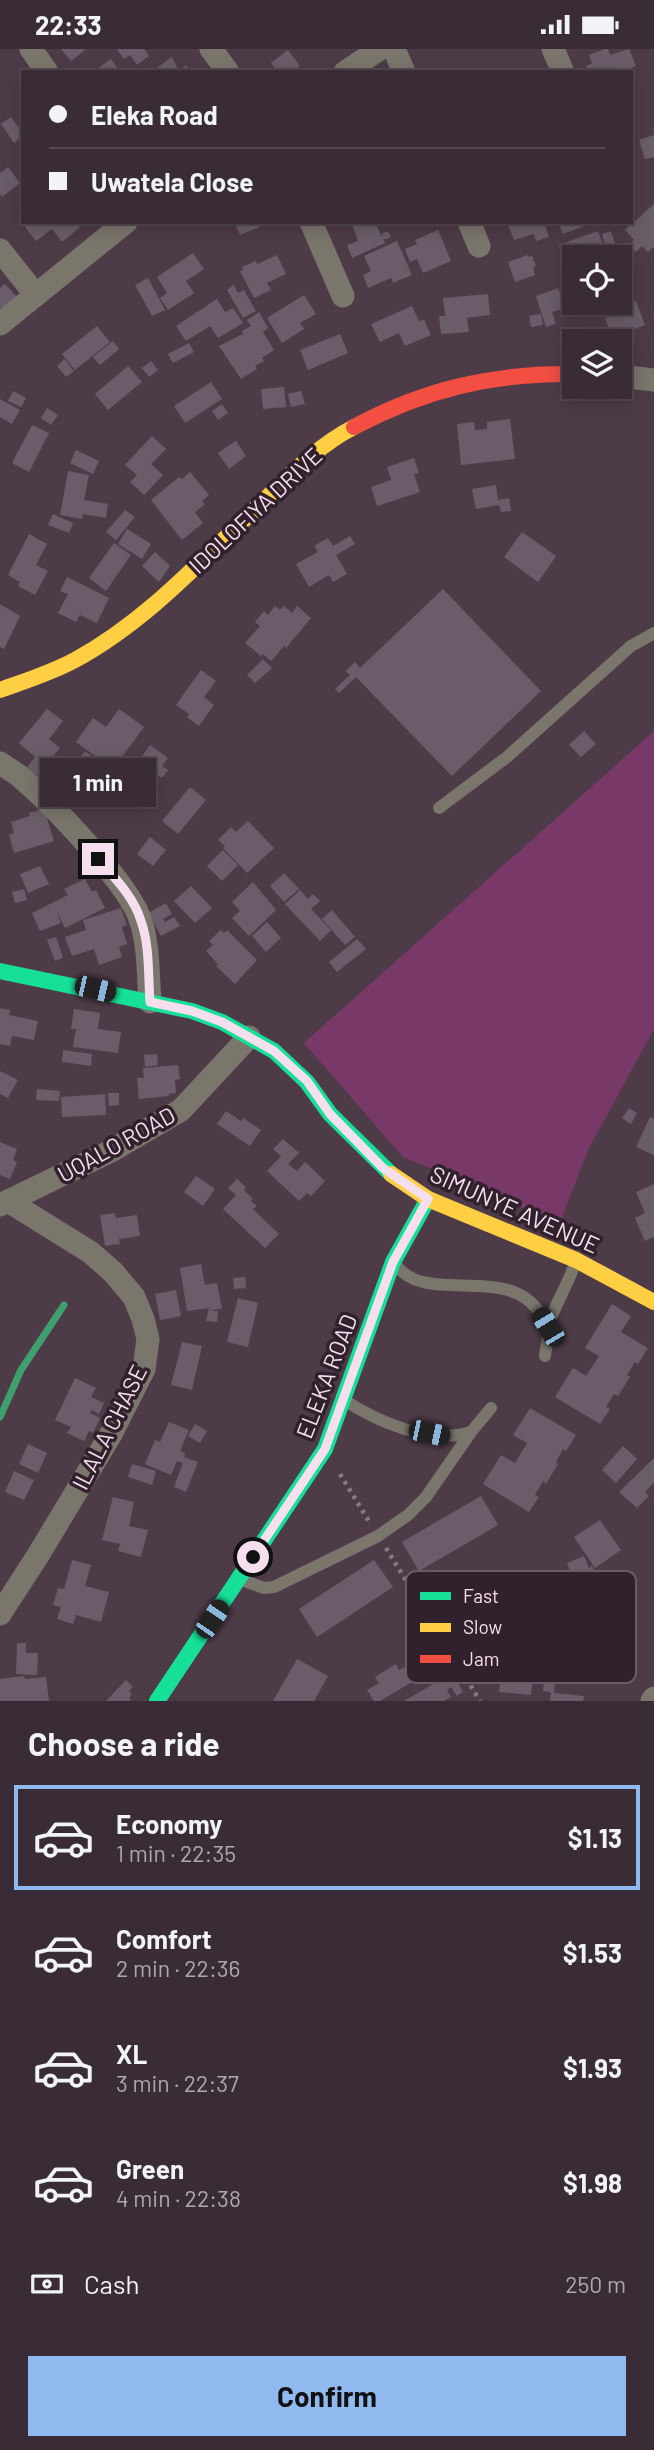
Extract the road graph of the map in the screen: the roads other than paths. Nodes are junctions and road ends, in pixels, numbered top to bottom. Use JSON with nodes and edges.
{"nodes":[{"id":1,"x":30,"y":49,"type":"edge"},
{"id":2,"x":211,"y":49,"type":"edge"},
{"id":3,"x":380,"y":49,"type":"edge"},
{"id":4,"x":394,"y":49,"type":"edge"},
{"id":5,"x":553,"y":49,"type":"edge"},
{"id":6,"x":46,"y":70,"type":"edge"},
{"id":7,"x":227,"y":70,"type":"edge"},
{"id":8,"x":348,"y":70,"type":"edge"},
{"id":9,"x":403,"y":70,"type":"edge"},
{"id":10,"x":562,"y":70,"type":"edge"},
{"id":11,"x":123,"y":224,"type":"edge"},
{"id":12,"x":312,"y":224,"type":"edge"},
{"id":13,"x":470,"y":224,"type":"edge"},
{"id":14,"x":479,"y":246,"type":"dead end"},
{"id":15,"x":0,"y":250,"type":"edge"},
{"id":16,"x":35,"y":294,"type":"junction"},
{"id":17,"x":343,"y":296,"type":"dead end"},
{"id":18,"x":0,"y":324,"type":"edge"},
{"id":19,"x":562,"y":374,"type":"edge"},
{"id":20,"x":632,"y":377,"type":"edge"},
{"id":21,"x":654,"y":380,"type":"edge"},
{"id":22,"x":654,"y":633,"type":"edge"},
{"id":23,"x":0,"y":690,"type":"edge"},
{"id":24,"x":0,"y":763,"type":"edge"},
{"id":25,"x":439,"y":809,"type":"dead end"},
{"id":26,"x":0,"y":971,"type":"edge"},
{"id":27,"x":150,"y":1002,"type":"junction"},
{"id":28,"x":249,"y":1037,"type":"junction"},
{"id":29,"x":428,"y":1199,"type":"junction"},
{"id":30,"x":4,"y":1203,"type":"edge"},
{"id":31,"x":576,"y":1260,"type":"junction"},
{"id":32,"x":393,"y":1262,"type":"junction"},
{"id":33,"x":654,"y":1302,"type":"edge"},
{"id":34,"x":548,"y":1327,"type":"junction"},
{"id":35,"x":545,"y":1356,"type":"dead end"},
{"id":36,"x":343,"y":1399,"type":"junction"},
{"id":37,"x":491,"y":1408,"type":"dead end"},
{"id":38,"x":471,"y":1432,"type":"junction"},
{"id":39,"x":239,"y":1579,"type":"junction"},
{"id":40,"x":0,"y":1614,"type":"edge"},
{"id":41,"x":158,"y":1701,"type":"edge"}],
"edges":[{"from":1,"to":6,"type":"street"},
{"from":2,"to":7,"type":"street"},
{"from":3,"to":8,"type":"street"},
{"from":4,"to":9,"type":"street"},
{"from":5,"to":10,"type":"street"},
{"from":11,"to":16,"type":"street"},
{"from":12,"to":17,"type":"street"},
{"from":13,"to":14,"type":"street"},
{"from":15,"to":16,"type":"street"},
{"from":16,"to":18,"type":"street"},
{"from":19,"to":23,"type":"street","name":"IDOLOFIYA DRIVE"},
{"from":20,"to":21,"type":"street"},
{"from":22,"to":25,"type":"lane"},
{"from":24,"to":27,"type":"street"},
{"from":26,"to":27,"type":"street","name":"SIMUNYE AVENUE"},
{"from":27,"to":28,"type":"street","name":"SIMUNYE AVENUE"},
{"from":28,"to":29,"type":"street","name":"SIMUNYE AVENUE"},
{"from":28,"to":30,"type":"street","name":"UQALO ROAD"},
{"from":29,"to":31,"type":"street","name":"SIMUNYE AVENUE"},
{"from":29,"to":32,"type":"street","name":"ELEKA ROAD"},
{"from":30,"to":40,"type":"street","name":"ILALA CHASE"},
{"from":31,"to":33,"type":"street","name":"SIMUNYE AVENUE"},
{"from":31,"to":34,"type":"lane"},
{"from":32,"to":34,"type":"lane"},
{"from":32,"to":36,"type":"street","name":"ELEKA ROAD"},
{"from":34,"to":35,"type":"lane"},
{"from":36,"to":38,"type":"lane"},
{"from":36,"to":39,"type":"street","name":"ELEKA ROAD"},
{"from":37,"to":38,"type":"lane"},
{"from":38,"to":39,"type":"lane"},
{"from":39,"to":41,"type":"street","name":"ELEKA ROAD"}]}
